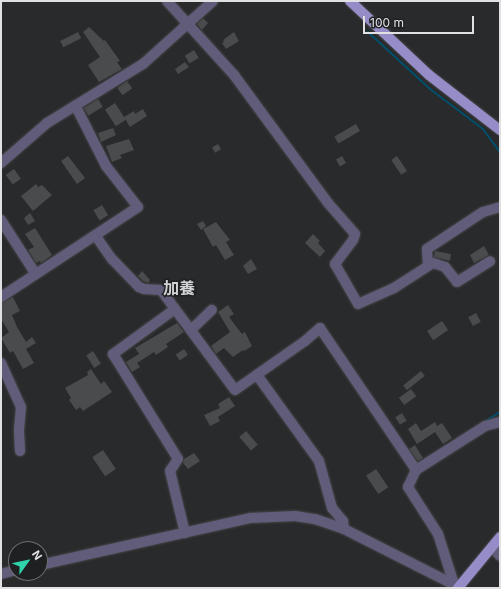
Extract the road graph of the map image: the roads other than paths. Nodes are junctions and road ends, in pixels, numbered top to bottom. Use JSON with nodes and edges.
{"nodes":[{"id":1,"x":166,"y":1,"type":"edge"},
{"id":2,"x":214,"y":1,"type":"edge"},
{"id":3,"x":350,"y":1,"type":"edge"},
{"id":4,"x":188,"y":25,"type":"junction"},
{"id":5,"x":75,"y":105,"type":"junction"},
{"id":6,"x":500,"y":130,"type":"edge"},
{"id":7,"x":1,"y":162,"type":"edge"},
{"id":8,"x":500,"y":207,"type":"edge"},
{"id":9,"x":1,"y":220,"type":"edge"},
{"id":10,"x":95,"y":235,"type":"junction"},
{"id":11,"x":490,"y":261,"type":"dead end"},
{"id":12,"x":428,"y":265,"type":"junction"},
{"id":13,"x":35,"y":273,"type":"junction"},
{"id":14,"x":1,"y":297,"type":"edge"},
{"id":15,"x":175,"y":309,"type":"junction"},
{"id":16,"x":212,"y":310,"type":"dead end"},
{"id":17,"x":190,"y":330,"type":"junction"},
{"id":18,"x":1,"y":363,"type":"edge"},
{"id":19,"x":257,"y":375,"type":"junction"},
{"id":20,"x":500,"y":422,"type":"edge"},
{"id":21,"x":20,"y":451,"type":"dead end"},
{"id":22,"x":416,"y":470,"type":"junction"},
{"id":23,"x":344,"y":529,"type":"junction"},
{"id":24,"x":185,"y":533,"type":"junction"},
{"id":25,"x":500,"y":537,"type":"edge"},
{"id":26,"x":492,"y":547,"type":"junction"},
{"id":27,"x":500,"y":556,"type":"edge"},
{"id":28,"x":48,"y":563,"type":"edge"},
{"id":29,"x":457,"y":586,"type":"edge"}],
"edges":[{"from":1,"to":4,"type":"street"},
{"from":2,"to":4,"type":"street"},
{"from":3,"to":6,"type":"main road"},
{"from":4,"to":5,"type":"street"},
{"from":4,"to":12,"type":"street"},
{"from":5,"to":7,"type":"street"},
{"from":5,"to":10,"type":"street"},
{"from":8,"to":12,"type":"street"},
{"from":9,"to":13,"type":"street"},
{"from":10,"to":13,"type":"street"},
{"from":10,"to":15,"type":"street"},
{"from":11,"to":12,"type":"street"},
{"from":13,"to":14,"type":"street"},
{"from":15,"to":17,"type":"street"},
{"from":15,"to":24,"type":"street"},
{"from":16,"to":17,"type":"street"},
{"from":17,"to":19,"type":"street"},
{"from":18,"to":21,"type":"street"},
{"from":19,"to":22,"type":"street"},
{"from":19,"to":23,"type":"street"},
{"from":20,"to":22,"type":"street"},
{"from":22,"to":29,"type":"street"},
{"from":23,"to":24,"type":"street"},
{"from":23,"to":29,"type":"street"},
{"from":24,"to":28,"type":"street"},
{"from":25,"to":26,"type":"main road"},
{"from":26,"to":27,"type":"street"},
{"from":26,"to":29,"type":"main road"}]}
